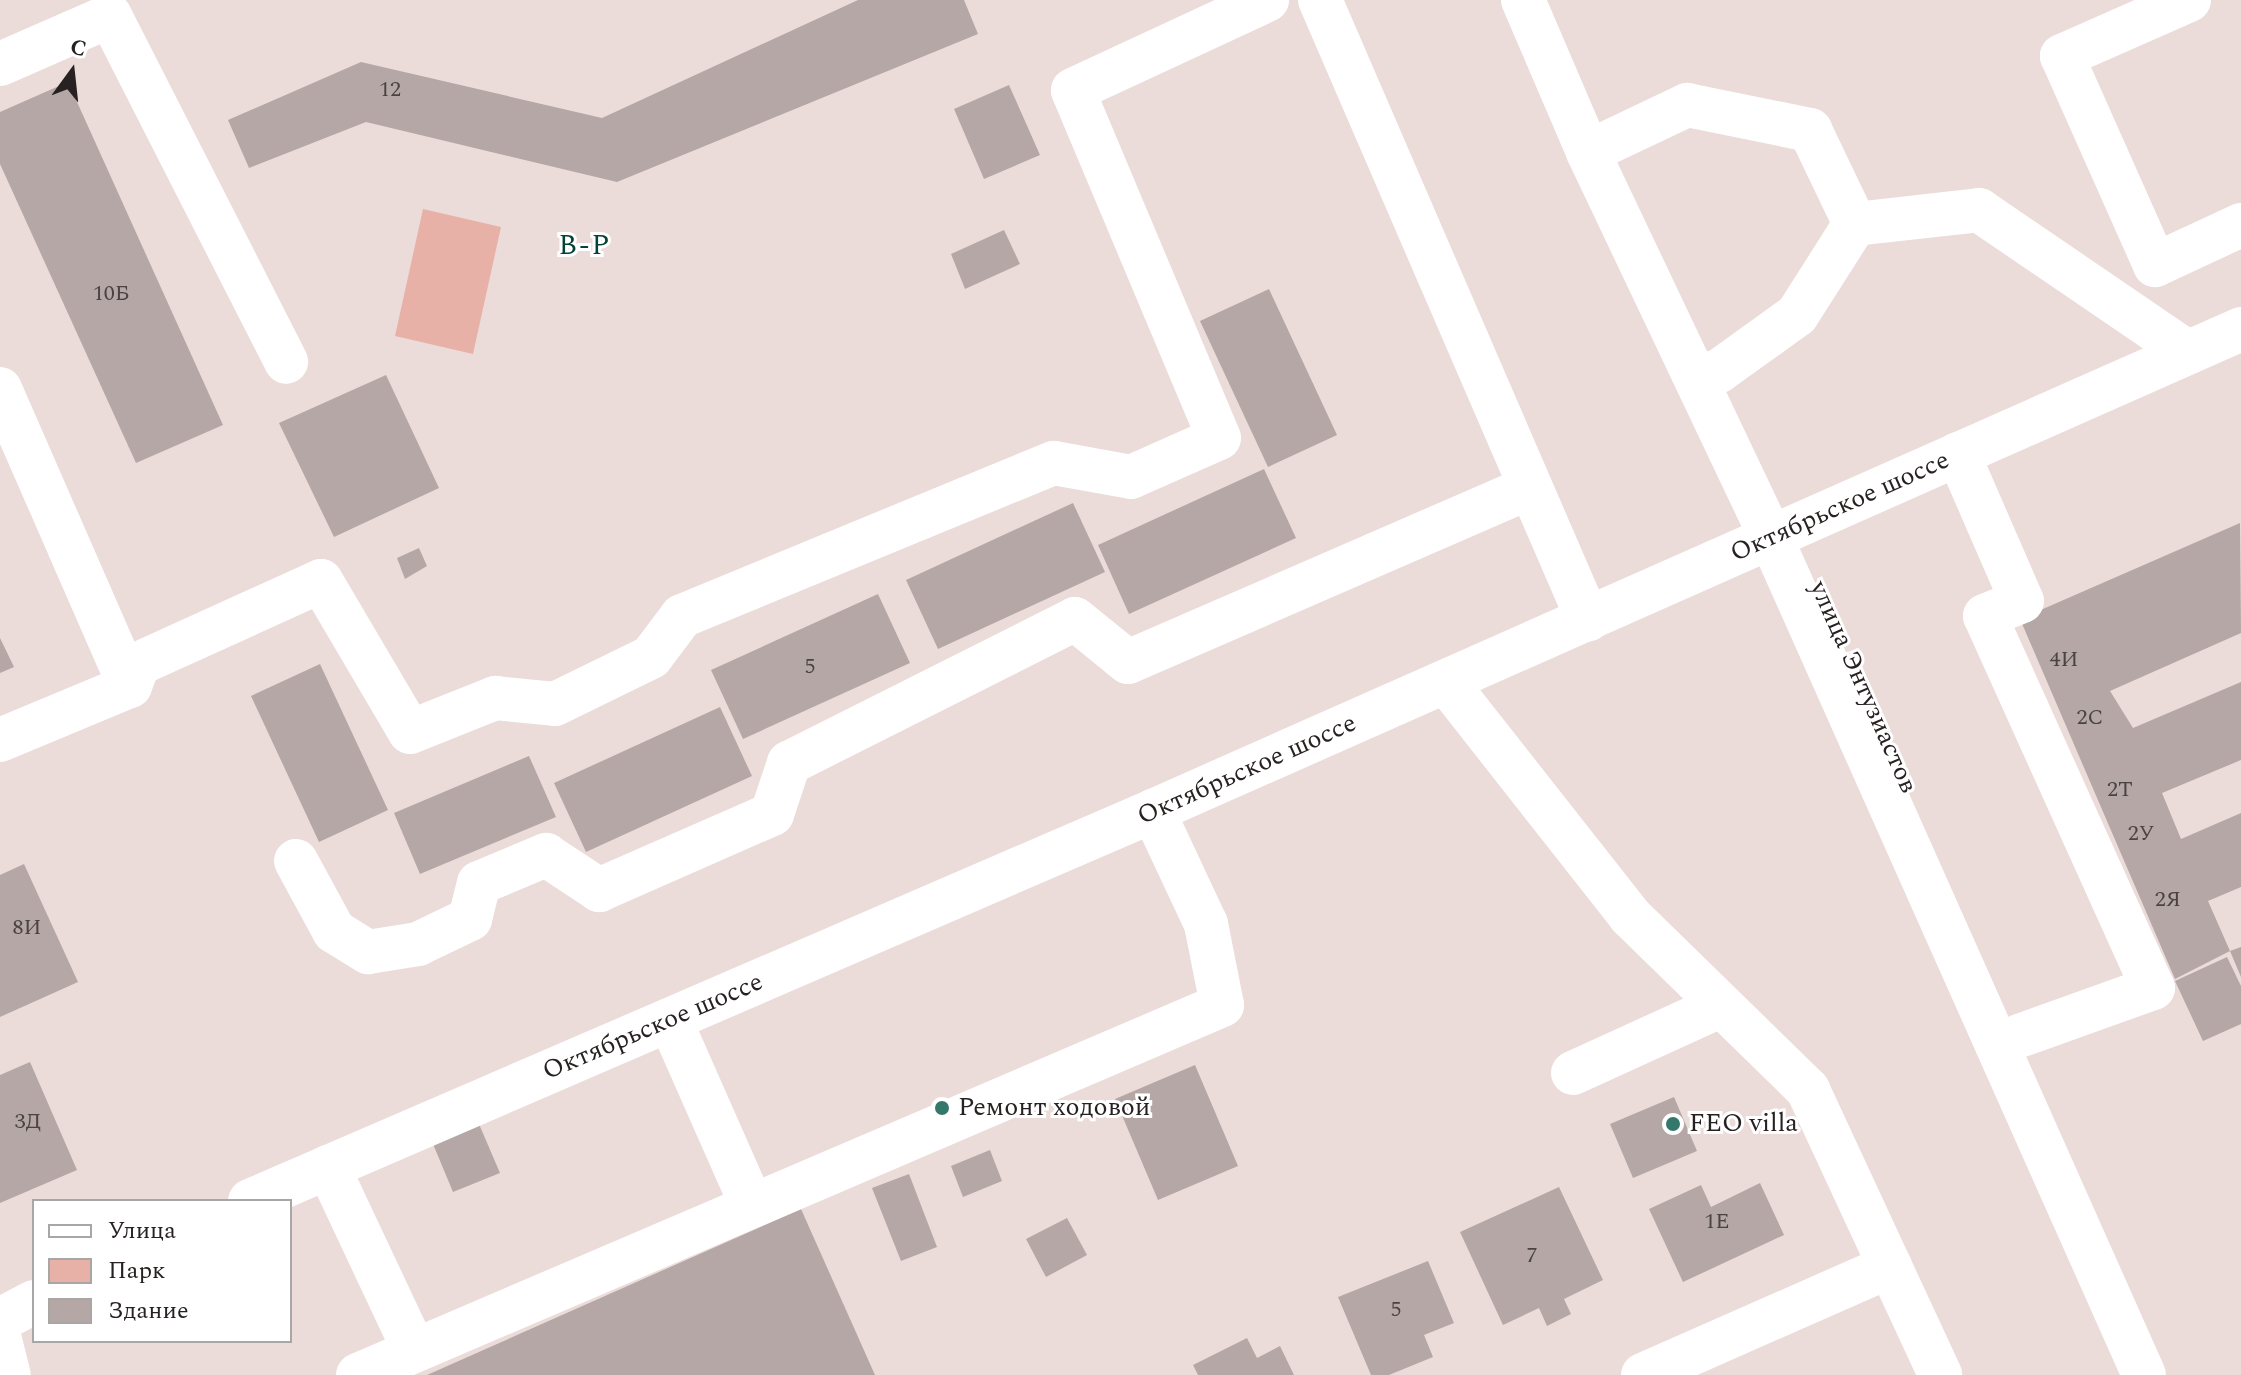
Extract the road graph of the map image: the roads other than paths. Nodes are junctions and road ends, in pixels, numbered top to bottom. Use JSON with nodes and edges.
{"nodes":[{"id":1,"x":1267,"y":0,"type":"edge"},
{"id":2,"x":1320,"y":0,"type":"edge"},
{"id":3,"x":1523,"y":0,"type":"edge"},
{"id":4,"x":1551,"y":0,"type":"edge"},
{"id":5,"x":2189,"y":0,"type":"edge"},
{"id":6,"x":0,"y":64,"type":"edge"},
{"id":7,"x":1601,"y":146,"type":"junction"},
{"id":8,"x":1855,"y":224,"type":"junction"},
{"id":9,"x":2241,"y":225,"type":"edge"},
{"id":10,"x":2241,"y":329,"type":"edge"},
{"id":11,"x":2186,"y":351,"type":"junction"},
{"id":12,"x":286,"y":362,"type":"dead end"},
{"id":13,"x":1708,"y":374,"type":"junction"},
{"id":14,"x":0,"y":389,"type":"edge"},
{"id":15,"x":1958,"y":454,"type":"junction"},
{"id":16,"x":16,"y":469,"type":"edge"},
{"id":17,"x":1530,"y":487,"type":"junction"},
{"id":18,"x":1781,"y":532,"type":"junction"},
{"id":19,"x":1588,"y":620,"type":"junction"},
{"id":20,"x":1446,"y":682,"type":"junction"},
{"id":21,"x":130,"y":686,"type":"junction"},
{"id":22,"x":0,"y":740,"type":"edge"},
{"id":23,"x":1153,"y":811,"type":"junction"},
{"id":24,"x":296,"y":861,"type":"dead end"},
{"id":25,"x":1718,"y":1007,"type":"junction"},
{"id":26,"x":670,"y":1020,"type":"junction"},
{"id":27,"x":2019,"y":1036,"type":"junction"},
{"id":28,"x":1573,"y":1073,"type":"dead end"},
{"id":29,"x":328,"y":1167,"type":"junction"},
{"id":30,"x":255,"y":1199,"type":"edge"},
{"id":31,"x":752,"y":1206,"type":"junction"},
{"id":32,"x":1890,"y":1266,"type":"junction"},
{"id":33,"x":32,"y":1303,"type":"edge"},
{"id":34,"x":0,"y":1320,"type":"edge"},
{"id":35,"x":0,"y":1340,"type":"edge"},
{"id":36,"x":414,"y":1350,"type":"junction"},
{"id":37,"x":9,"y":1375,"type":"edge"},
{"id":38,"x":358,"y":1375,"type":"edge"},
{"id":39,"x":1643,"y":1375,"type":"edge"},
{"id":40,"x":1940,"y":1375,"type":"edge"},
{"id":41,"x":2144,"y":1375,"type":"edge"},
{"id":42,"x":2171,"y":1375,"type":"edge"}],
"edges":[{"from":1,"to":21,"type":"street"},
{"from":2,"to":17,"type":"street"},
{"from":3,"to":7,"type":"street"},
{"from":4,"to":7,"type":"street","name":"улица Энтузиастов"},
{"from":5,"to":9,"type":"street"},
{"from":6,"to":12,"type":"street"},
{"from":7,"to":8,"type":"street"},
{"from":7,"to":13,"type":"street","name":"улица Энтузиастов"},
{"from":8,"to":11,"type":"street"},
{"from":8,"to":13,"type":"street"},
{"from":10,"to":11,"type":"street","name":"Октябрьское шоссе"},
{"from":11,"to":15,"type":"street","name":"Октябрьское шоссе"},
{"from":13,"to":18,"type":"street","name":"улица Энтузиастов"},
{"from":14,"to":16,"type":"street"},
{"from":15,"to":18,"type":"street","name":"Октябрьское шоссе"},
{"from":15,"to":27,"type":"street"},
{"from":16,"to":21,"type":"street"},
{"from":17,"to":19,"type":"street"},
{"from":17,"to":24,"type":"street"},
{"from":18,"to":19,"type":"street","name":"Октябрьское шоссе"},
{"from":18,"to":27,"type":"street","name":"улица Энтузиастов"},
{"from":18,"to":41,"type":"street"},
{"from":19,"to":20,"type":"street","name":"Октябрьское шоссе"},
{"from":20,"to":23,"type":"street","name":"Октябрьское шоссе"},
{"from":20,"to":25,"type":"street"},
{"from":21,"to":22,"type":"street"},
{"from":23,"to":26,"type":"street","name":"Октябрьское шоссе"},
{"from":23,"to":31,"type":"street"},
{"from":25,"to":28,"type":"street"},
{"from":25,"to":32,"type":"street"},
{"from":26,"to":29,"type":"street","name":"Октябрьское шоссе"},
{"from":26,"to":31,"type":"street"},
{"from":27,"to":42,"type":"street","name":"улица Энтузиастов"},
{"from":29,"to":30,"type":"street","name":"Октябрьское шоссе"},
{"from":29,"to":36,"type":"street"},
{"from":31,"to":36,"type":"street"},
{"from":32,"to":39,"type":"street"},
{"from":32,"to":40,"type":"street"},
{"from":33,"to":34,"type":"street"},
{"from":35,"to":37,"type":"street"},
{"from":36,"to":38,"type":"street"}]}
